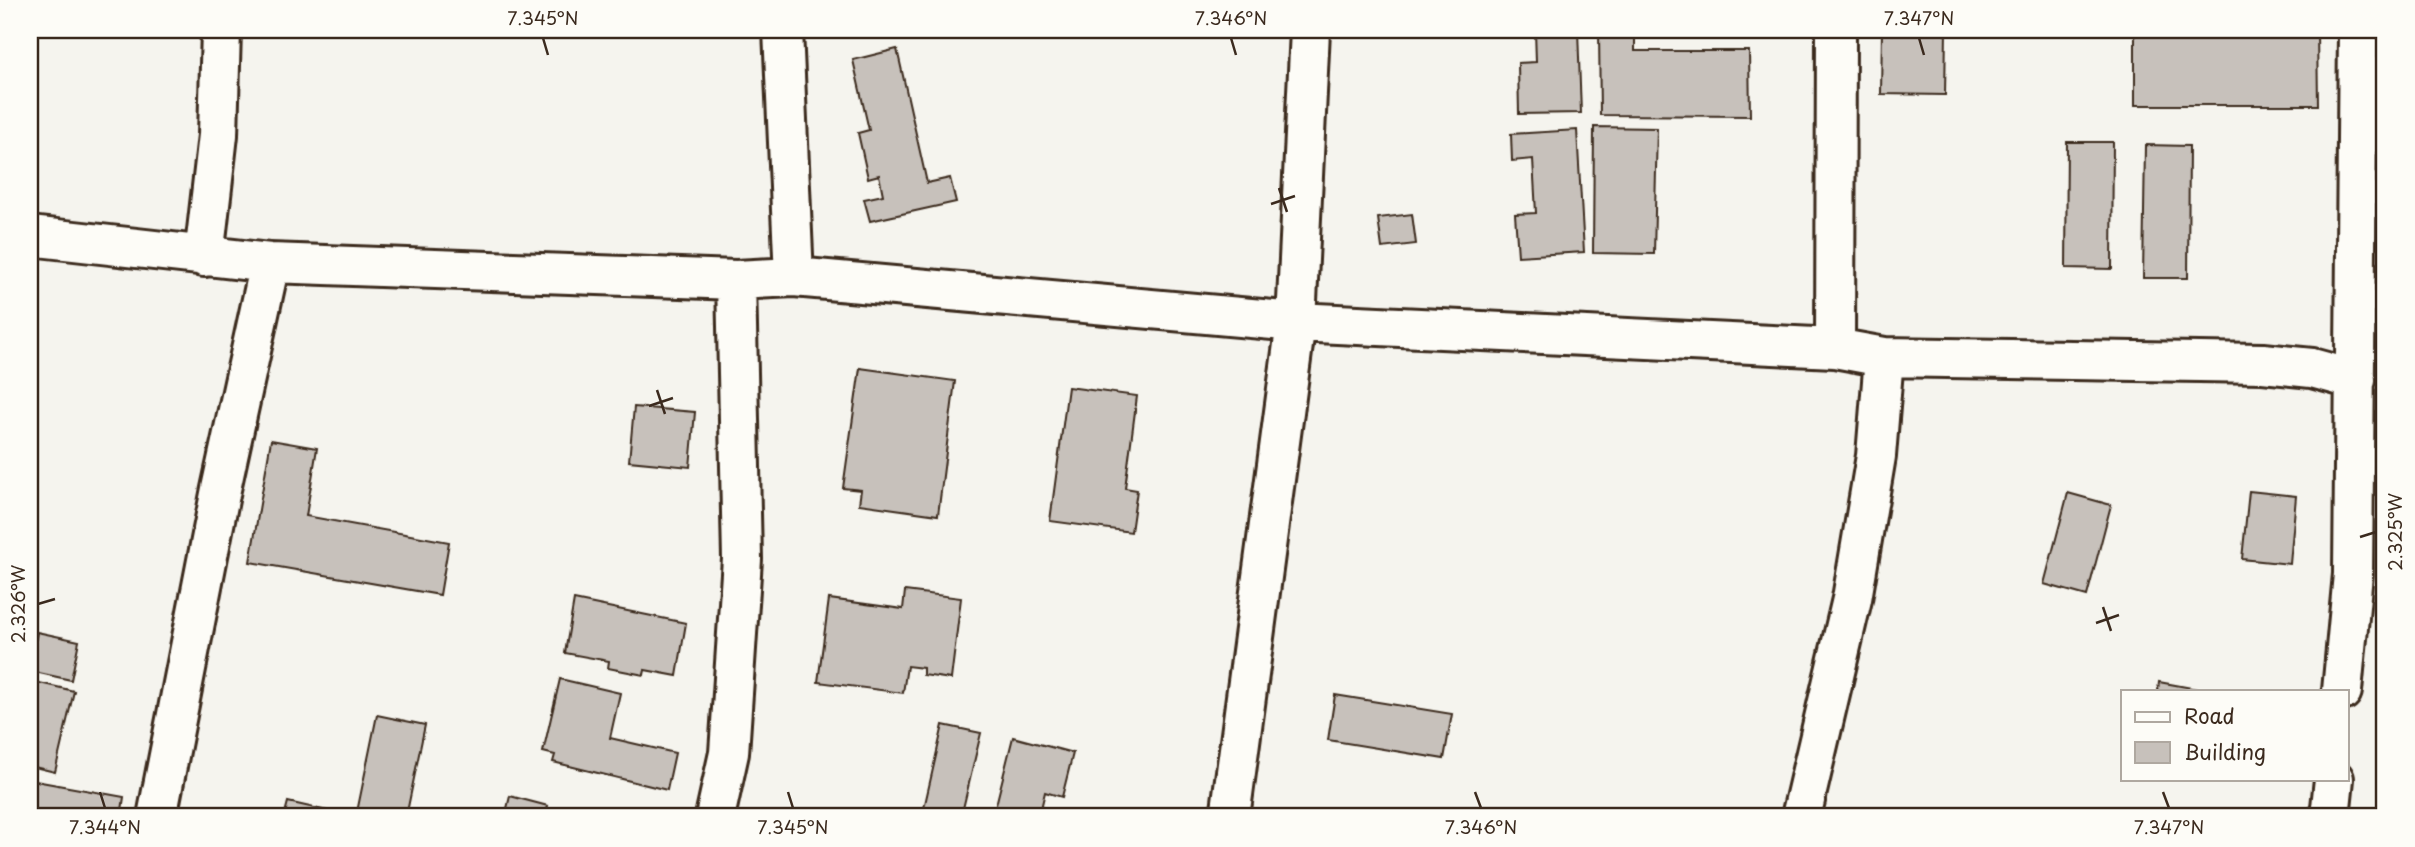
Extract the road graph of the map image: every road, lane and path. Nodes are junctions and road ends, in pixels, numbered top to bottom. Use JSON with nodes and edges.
{"nodes":[{"id":1,"x":221,"y":30,"type":"edge"},
{"id":2,"x":783,"y":30,"type":"edge"},
{"id":3,"x":1310,"y":30,"type":"edge"},
{"id":4,"x":1836,"y":30,"type":"edge"},
{"id":5,"x":2358,"y":30,"type":"edge"},
{"id":6,"x":30,"y":236,"type":"edge"},
{"id":7,"x":204,"y":257,"type":"junction"},
{"id":8,"x":270,"y":263,"type":"junction"},
{"id":9,"x":794,"y":277,"type":"junction"},
{"id":10,"x":736,"y":280,"type":"junction"},
{"id":11,"x":1296,"y":322,"type":"junction"},
{"id":12,"x":1835,"y":348,"type":"junction"},
{"id":13,"x":1884,"y":357,"type":"junction"},
{"id":14,"x":2356,"y":380,"type":"junction"},
{"id":15,"x":2342,"y":690,"type":"edge"},
{"id":16,"x":2334,"y":780,"type":"edge"},
{"id":17,"x":157,"y":817,"type":"edge"},
{"id":18,"x":715,"y":817,"type":"edge"},
{"id":19,"x":1230,"y":817,"type":"edge"},
{"id":20,"x":1801,"y":817,"type":"edge"},
{"id":21,"x":2330,"y":817,"type":"edge"}],
"edges":[{"from":1,"to":7,"type":"street"},
{"from":2,"to":9,"type":"street"},
{"from":3,"to":11,"type":"street"},
{"from":4,"to":12,"type":"street"},
{"from":5,"to":14,"type":"street"},
{"from":6,"to":7,"type":"street"},
{"from":7,"to":8,"type":"street"},
{"from":8,"to":10,"type":"street"},
{"from":8,"to":17,"type":"street"},
{"from":9,"to":10,"type":"street"},
{"from":9,"to":11,"type":"street"},
{"from":10,"to":18,"type":"street"},
{"from":11,"to":12,"type":"street"},
{"from":11,"to":19,"type":"street"},
{"from":12,"to":13,"type":"street"},
{"from":13,"to":14,"type":"street"},
{"from":13,"to":20,"type":"street"},
{"from":14,"to":15,"type":"street"},
{"from":16,"to":21,"type":"street"}]}
